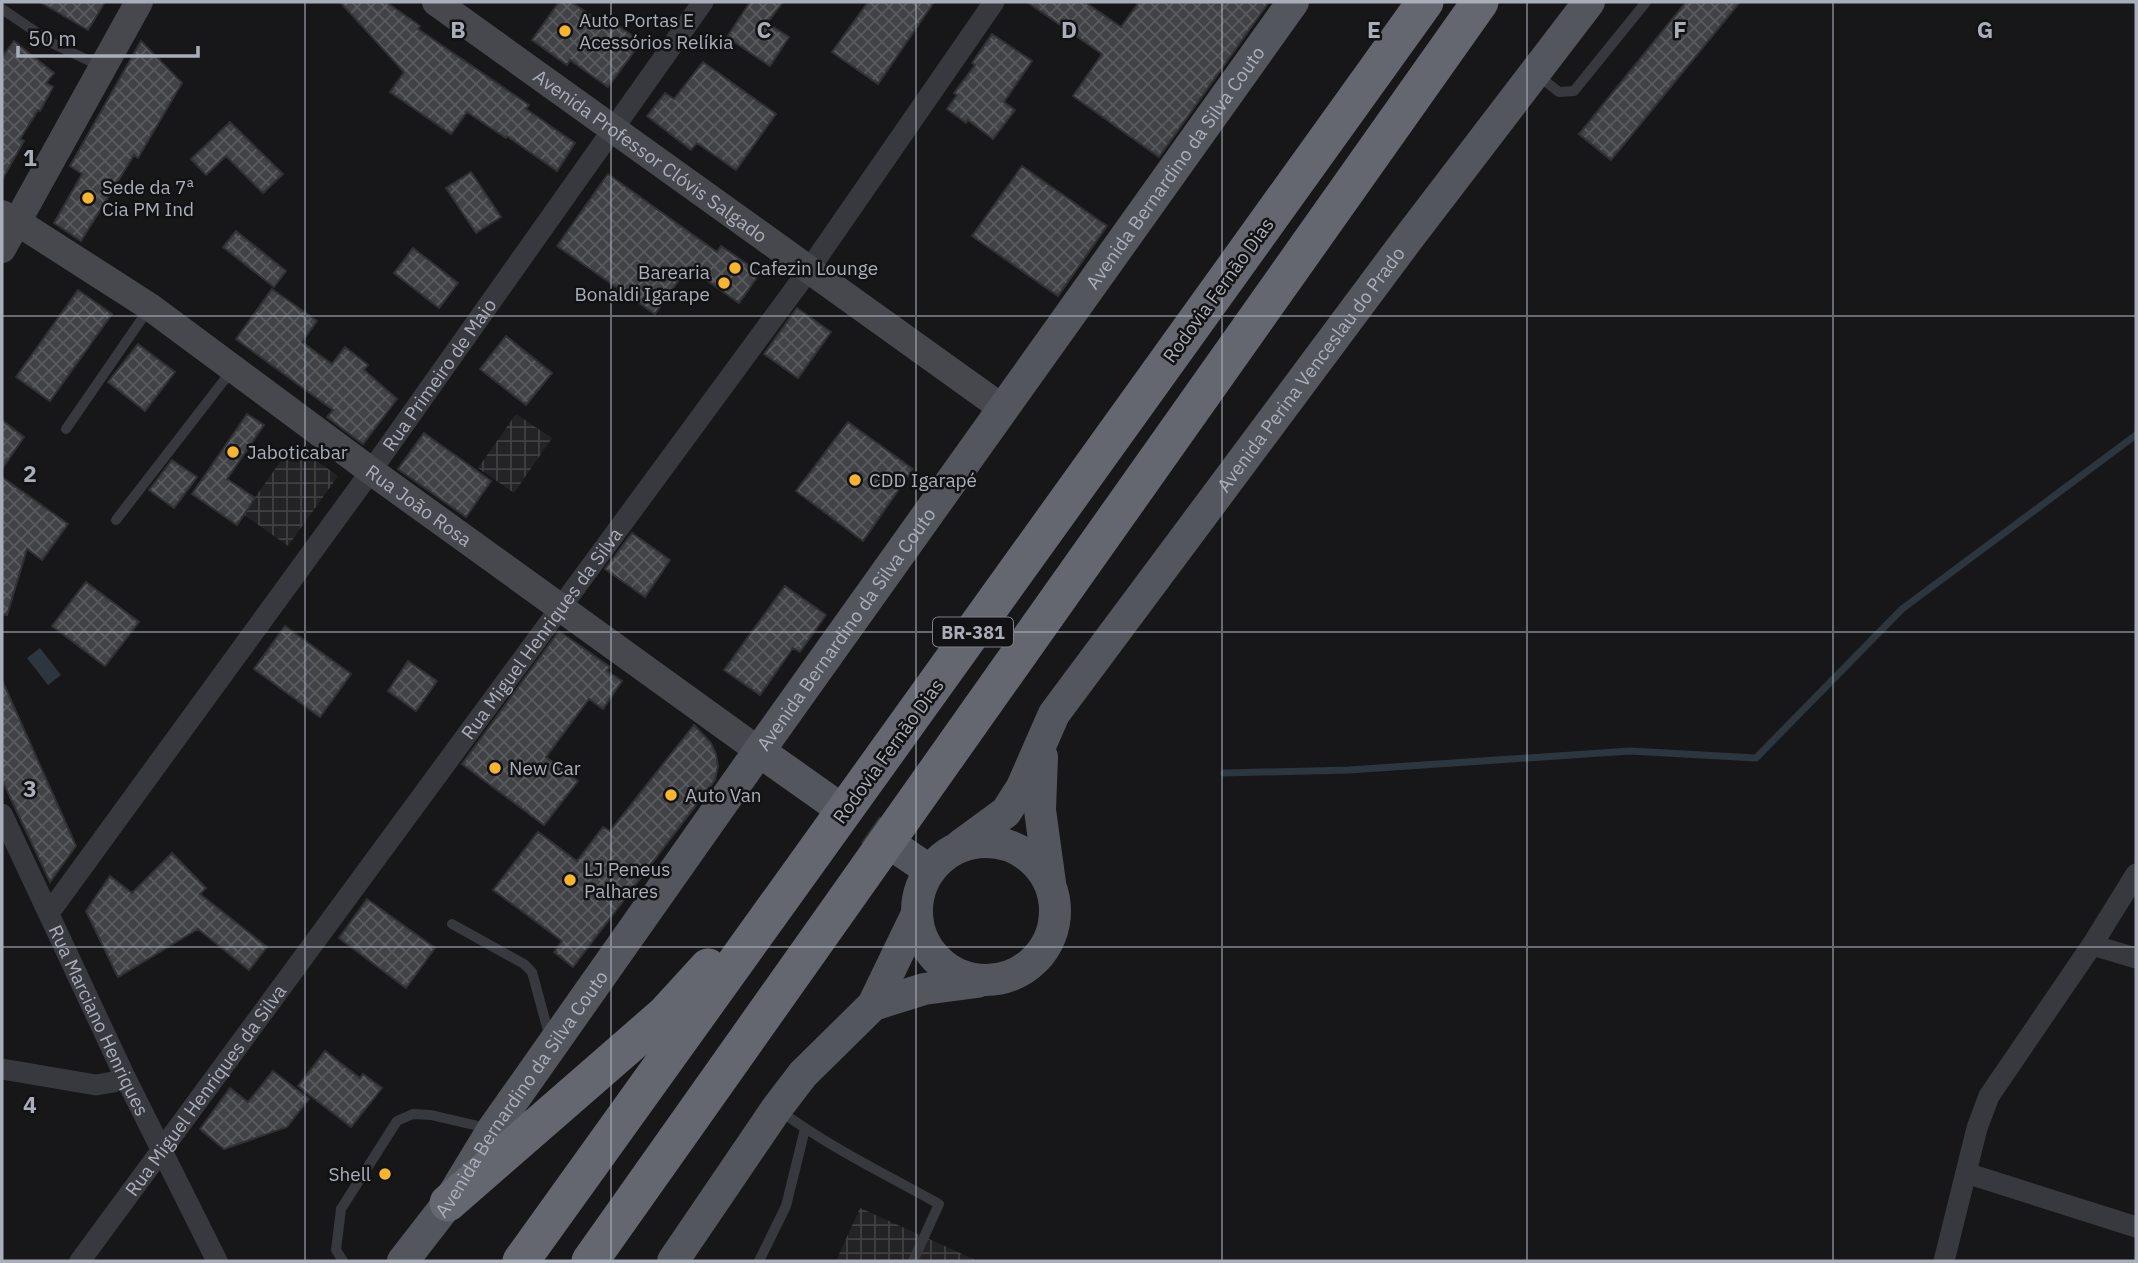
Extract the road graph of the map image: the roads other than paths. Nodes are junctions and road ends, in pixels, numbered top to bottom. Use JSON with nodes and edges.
{"nodes":[{"id":1,"x":139,"y":2,"type":"edge"},
{"id":2,"x":436,"y":2,"type":"edge"},
{"id":3,"x":703,"y":2,"type":"edge"},
{"id":4,"x":994,"y":2,"type":"edge"},
{"id":5,"x":1293,"y":2,"type":"edge"},
{"id":6,"x":1425,"y":2,"type":"edge"},
{"id":7,"x":1480,"y":2,"type":"edge"},
{"id":8,"x":1589,"y":2,"type":"edge"},
{"id":9,"x":1646,"y":2,"type":"edge"},
{"id":10,"x":2,"y":9,"type":"edge"},
{"id":11,"x":102,"y":67,"type":"junction"},
{"id":12,"x":1534,"y":72,"type":"junction"},
{"id":13,"x":612,"y":130,"type":"junction"},
{"id":14,"x":9,"y":218,"type":"edge"},
{"id":15,"x":2,"y":249,"type":"edge"},
{"id":16,"x":808,"y":271,"type":"junction"},
{"id":17,"x":150,"y":307,"type":"junction"},
{"id":18,"x":233,"y":368,"type":"junction"},
{"id":19,"x":1002,"y":408,"type":"junction"},
{"id":20,"x":66,"y":429,"type":"dead end"},
{"id":21,"x":371,"y":471,"type":"junction"},
{"id":22,"x":116,"y":520,"type":"dead end"},
{"id":23,"x":560,"y":607,"type":"junction"},
{"id":24,"x":1043,"y":741,"type":"junction"},
{"id":25,"x":759,"y":751,"type":"junction"},
{"id":26,"x":831,"y":802,"type":"tunnel mouth"},
{"id":27,"x":2,"y":814,"type":"edge"},
{"id":28,"x":825,"y":839,"type":"junction"},
{"id":29,"x":961,"y":845,"type":"junction"},
{"id":30,"x":898,"y":849,"type":"tunnel mouth"},
{"id":31,"x":929,"y":870,"type":"junction"},
{"id":32,"x":2136,"y":874,"type":"edge"},
{"id":33,"x":1051,"y":883,"type":"junction"},
{"id":34,"x":50,"y":914,"type":"junction"},
{"id":35,"x":916,"y":916,"type":"junction"},
{"id":36,"x":453,"y":924,"type":"dead end"},
{"id":37,"x":2092,"y":945,"type":"junction"},
{"id":38,"x":2136,"y":958,"type":"edge"},
{"id":39,"x":986,"y":981,"type":"junction"},
{"id":40,"x":873,"y":1005,"type":"junction"},
{"id":41,"x":552,"y":1048,"type":"junction"},
{"id":42,"x":2,"y":1069,"type":"edge"},
{"id":43,"x":125,"y":1077,"type":"junction"},
{"id":44,"x":777,"y":1108,"type":"junction"},
{"id":45,"x":494,"y":1129,"type":"junction"},
{"id":46,"x":805,"y":1129,"type":"junction"},
{"id":47,"x":161,"y":1152,"type":"junction"},
{"id":48,"x":1966,"y":1173,"type":"junction"},
{"id":49,"x":448,"y":1203,"type":"junction"},
{"id":50,"x":2136,"y":1227,"type":"edge"},
{"id":51,"x":80,"y":1261,"type":"edge"},
{"id":52,"x":216,"y":1261,"type":"edge"},
{"id":53,"x":343,"y":1261,"type":"edge"},
{"id":54,"x":403,"y":1261,"type":"edge"},
{"id":55,"x":522,"y":1261,"type":"edge"},
{"id":56,"x":590,"y":1261,"type":"edge"},
{"id":57,"x":673,"y":1261,"type":"edge"},
{"id":58,"x":759,"y":1261,"type":"edge"},
{"id":59,"x":913,"y":1261,"type":"edge"},
{"id":60,"x":1944,"y":1261,"type":"edge"}],
"edges":[{"from":1,"to":11,"type":"main road"},
{"from":2,"to":13,"type":"main road","name":"Avenida Professor Clóvis Salgado"},
{"from":3,"to":13,"type":"street","name":"Rua Primeiro de Maio"},
{"from":4,"to":16,"type":"street","name":"Rua Miguel Henriques da Silva"},
{"from":5,"to":19,"type":"main road","name":"Avenida Bernardino da Silva Couto"},
{"from":6,"to":28,"type":"highway","name":"Rodovia Fernão Dias","number":"BR-381"},
{"from":7,"to":56,"type":"highway","number":"BR-381"},
{"from":8,"to":12,"type":"main road","name":"Avenida Perina Venceslau do Prado"},
{"from":9,"to":12,"type":"lane"},
{"from":10,"to":11,"type":"lane"},
{"from":11,"to":14,"type":"main road"},
{"from":12,"to":24,"type":"main road","name":"Avenida Perina Venceslau do Prado"},
{"from":13,"to":16,"type":"main road","name":"Avenida Professor Clóvis Salgado"},
{"from":13,"to":21,"type":"street","name":"Rua Primeiro de Maio"},
{"from":14,"to":15,"type":"main road"},
{"from":14,"to":17,"type":"main road","name":"Rua João Rosa"},
{"from":16,"to":19,"type":"main road","name":"Avenida Professor Clóvis Salgado"},
{"from":16,"to":23,"type":"street","name":"Rua Miguel Henriques da Silva"},
{"from":17,"to":18,"type":"main road","name":"Rua João Rosa"},
{"from":17,"to":20,"type":"lane"},
{"from":18,"to":21,"type":"main road","name":"Rua João Rosa"},
{"from":18,"to":22,"type":"lane"},
{"from":19,"to":25,"type":"main road","name":"Avenida Bernardino da Silva Couto"},
{"from":21,"to":23,"type":"main road","name":"Rua João Rosa"},
{"from":21,"to":34,"type":"street","name":"Rua Primeiro de Maio"},
{"from":23,"to":25,"type":"main road","name":"Rua João Rosa"},
{"from":23,"to":47,"type":"street","name":"Rua Miguel Henriques da Silva"},
{"from":24,"to":29,"type":"main road","name":"Avenida Perina Venceslau do Prado"},
{"from":24,"to":33,"type":"main road","name":"Avenida Perina Venceslau do Prado"},
{"from":25,"to":26,"type":"main road","name":"Rua João Rosa"},
{"from":25,"to":41,"type":"main road","name":"Avenida Bernardino da Silva Couto"},
{"from":27,"to":34,"type":"street","name":"Rua Marciano Henriques"},
{"from":28,"to":49,"type":"highway"},
{"from":28,"to":55,"type":"highway","name":"Rodovia Fernão Dias","number":"BR-381"},
{"from":29,"to":31,"type":"main road"},
{"from":29,"to":33,"type":"main road"},
{"from":30,"to":31,"type":"main road"},
{"from":31,"to":35,"type":"main road"},
{"from":32,"to":37,"type":"street"},
{"from":33,"to":39,"type":"main road"},
{"from":34,"to":43,"type":"street","name":"Rua Marciano Henriques"},
{"from":35,"to":39,"type":"main road"},
{"from":35,"to":40,"type":"main road"},
{"from":36,"to":41,"type":"lane"},
{"from":37,"to":38,"type":"street"},
{"from":37,"to":48,"type":"street"},
{"from":39,"to":40,"type":"main road"},
{"from":40,"to":44,"type":"main road"},
{"from":41,"to":45,"type":"main road","name":"Avenida Bernardino da Silva Couto"},
{"from":42,"to":43,"type":"street"},
{"from":43,"to":47,"type":"street","name":"Rua Marciano Henriques"},
{"from":44,"to":46,"type":"lane"},
{"from":44,"to":57,"type":"main road"},
{"from":45,"to":49,"type":"main road","name":"Avenida Bernardino da Silva Couto"},
{"from":45,"to":53,"type":"lane"},
{"from":46,"to":58,"type":"lane"},
{"from":46,"to":59,"type":"lane"},
{"from":47,"to":51,"type":"street","name":"Rua Miguel Henriques da Silva"},
{"from":47,"to":52,"type":"street","name":"Rua Marciano Henriques"},
{"from":48,"to":50,"type":"street"},
{"from":48,"to":60,"type":"street"},
{"from":49,"to":54,"type":"main road","name":"Avenida Bernardino da Silva Couto"}]}
